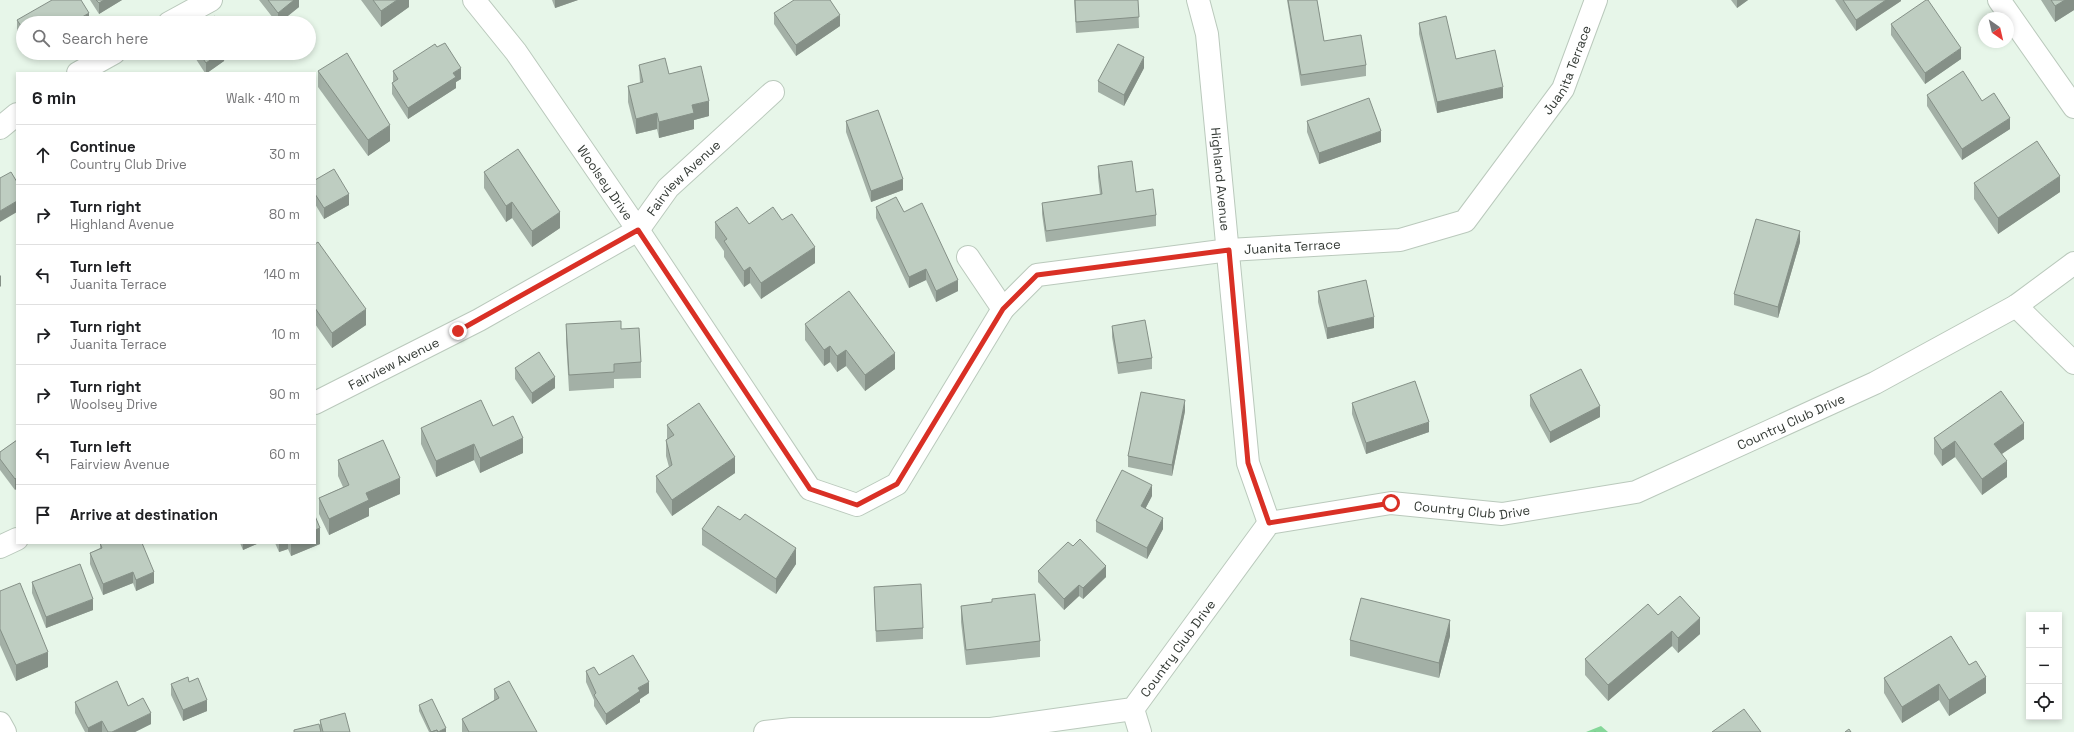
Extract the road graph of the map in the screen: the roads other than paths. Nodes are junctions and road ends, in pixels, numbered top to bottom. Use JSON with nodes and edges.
{"nodes":[{"id":1,"x":211,"y":0,"type":"edge"},
{"id":2,"x":474,"y":0,"type":"edge"},
{"id":3,"x":1198,"y":0,"type":"edge"},
{"id":4,"x":1596,"y":0,"type":"edge"},
{"id":5,"x":1999,"y":0,"type":"edge"},
{"id":6,"x":182,"y":16,"type":"edge"},
{"id":7,"x":101,"y":60,"type":"edge"},
{"id":8,"x":80,"y":72,"type":"edge"},
{"id":9,"x":773,"y":92,"type":"dead end"},
{"id":10,"x":2074,"y":106,"type":"edge"},
{"id":11,"x":16,"y":115,"type":"edge"},
{"id":12,"x":0,"y":128,"type":"edge"},
{"id":13,"x":638,"y":230,"type":"junction"},
{"id":14,"x":1229,"y":250,"type":"junction"},
{"id":15,"x":968,"y":257,"type":"dead end"},
{"id":16,"x":2074,"y":263,"type":"edge"},
{"id":17,"x":2016,"y":306,"type":"junction"},
{"id":18,"x":1003,"y":309,"type":"junction"},
{"id":19,"x":2074,"y":363,"type":"edge"},
{"id":20,"x":316,"y":402,"type":"edge"},
{"id":21,"x":810,"y":489,"type":"joint"},
{"id":22,"x":1269,"y":523,"type":"junction"},
{"id":23,"x":16,"y":539,"type":"edge"},
{"id":24,"x":0,"y":547,"type":"edge"},
{"id":25,"x":1133,"y":709,"type":"junction"},
{"id":26,"x":0,"y":724,"type":"edge"},
{"id":27,"x":5,"y":732,"type":"edge"},
{"id":28,"x":765,"y":732,"type":"edge"},
{"id":29,"x":1140,"y":732,"type":"edge"}],
"edges":[{"from":1,"to":6,"type":"street"},
{"from":2,"to":13,"type":"street","name":"Woolsey Drive"},
{"from":3,"to":14,"type":"street","name":"Highland Avenue"},
{"from":4,"to":14,"type":"street","name":"Juanita Terrace"},
{"from":5,"to":10,"type":"street"},
{"from":7,"to":8,"type":"street"},
{"from":9,"to":13,"type":"street","name":"Fairview Avenue"},
{"from":11,"to":12,"type":"street"},
{"from":13,"to":20,"type":"street","name":"Fairview Avenue"},
{"from":13,"to":21,"type":"street","name":"Woolsey Drive"},
{"from":14,"to":18,"type":"street","name":"Juanita Terrace"},
{"from":14,"to":22,"type":"street","name":"Highland Avenue"},
{"from":15,"to":18,"type":"street"},
{"from":16,"to":17,"type":"street","name":"Country Club Drive"},
{"from":17,"to":19,"type":"street"},
{"from":17,"to":22,"type":"street","name":"Country Club Drive"},
{"from":18,"to":21,"type":"street","name":"Juanita Terrace"},
{"from":22,"to":25,"type":"street","name":"Country Club Drive"},
{"from":23,"to":24,"type":"street"},
{"from":25,"to":28,"type":"street","name":"Country Club Drive"},
{"from":25,"to":29,"type":"street"},
{"from":26,"to":27,"type":"street"}]}
